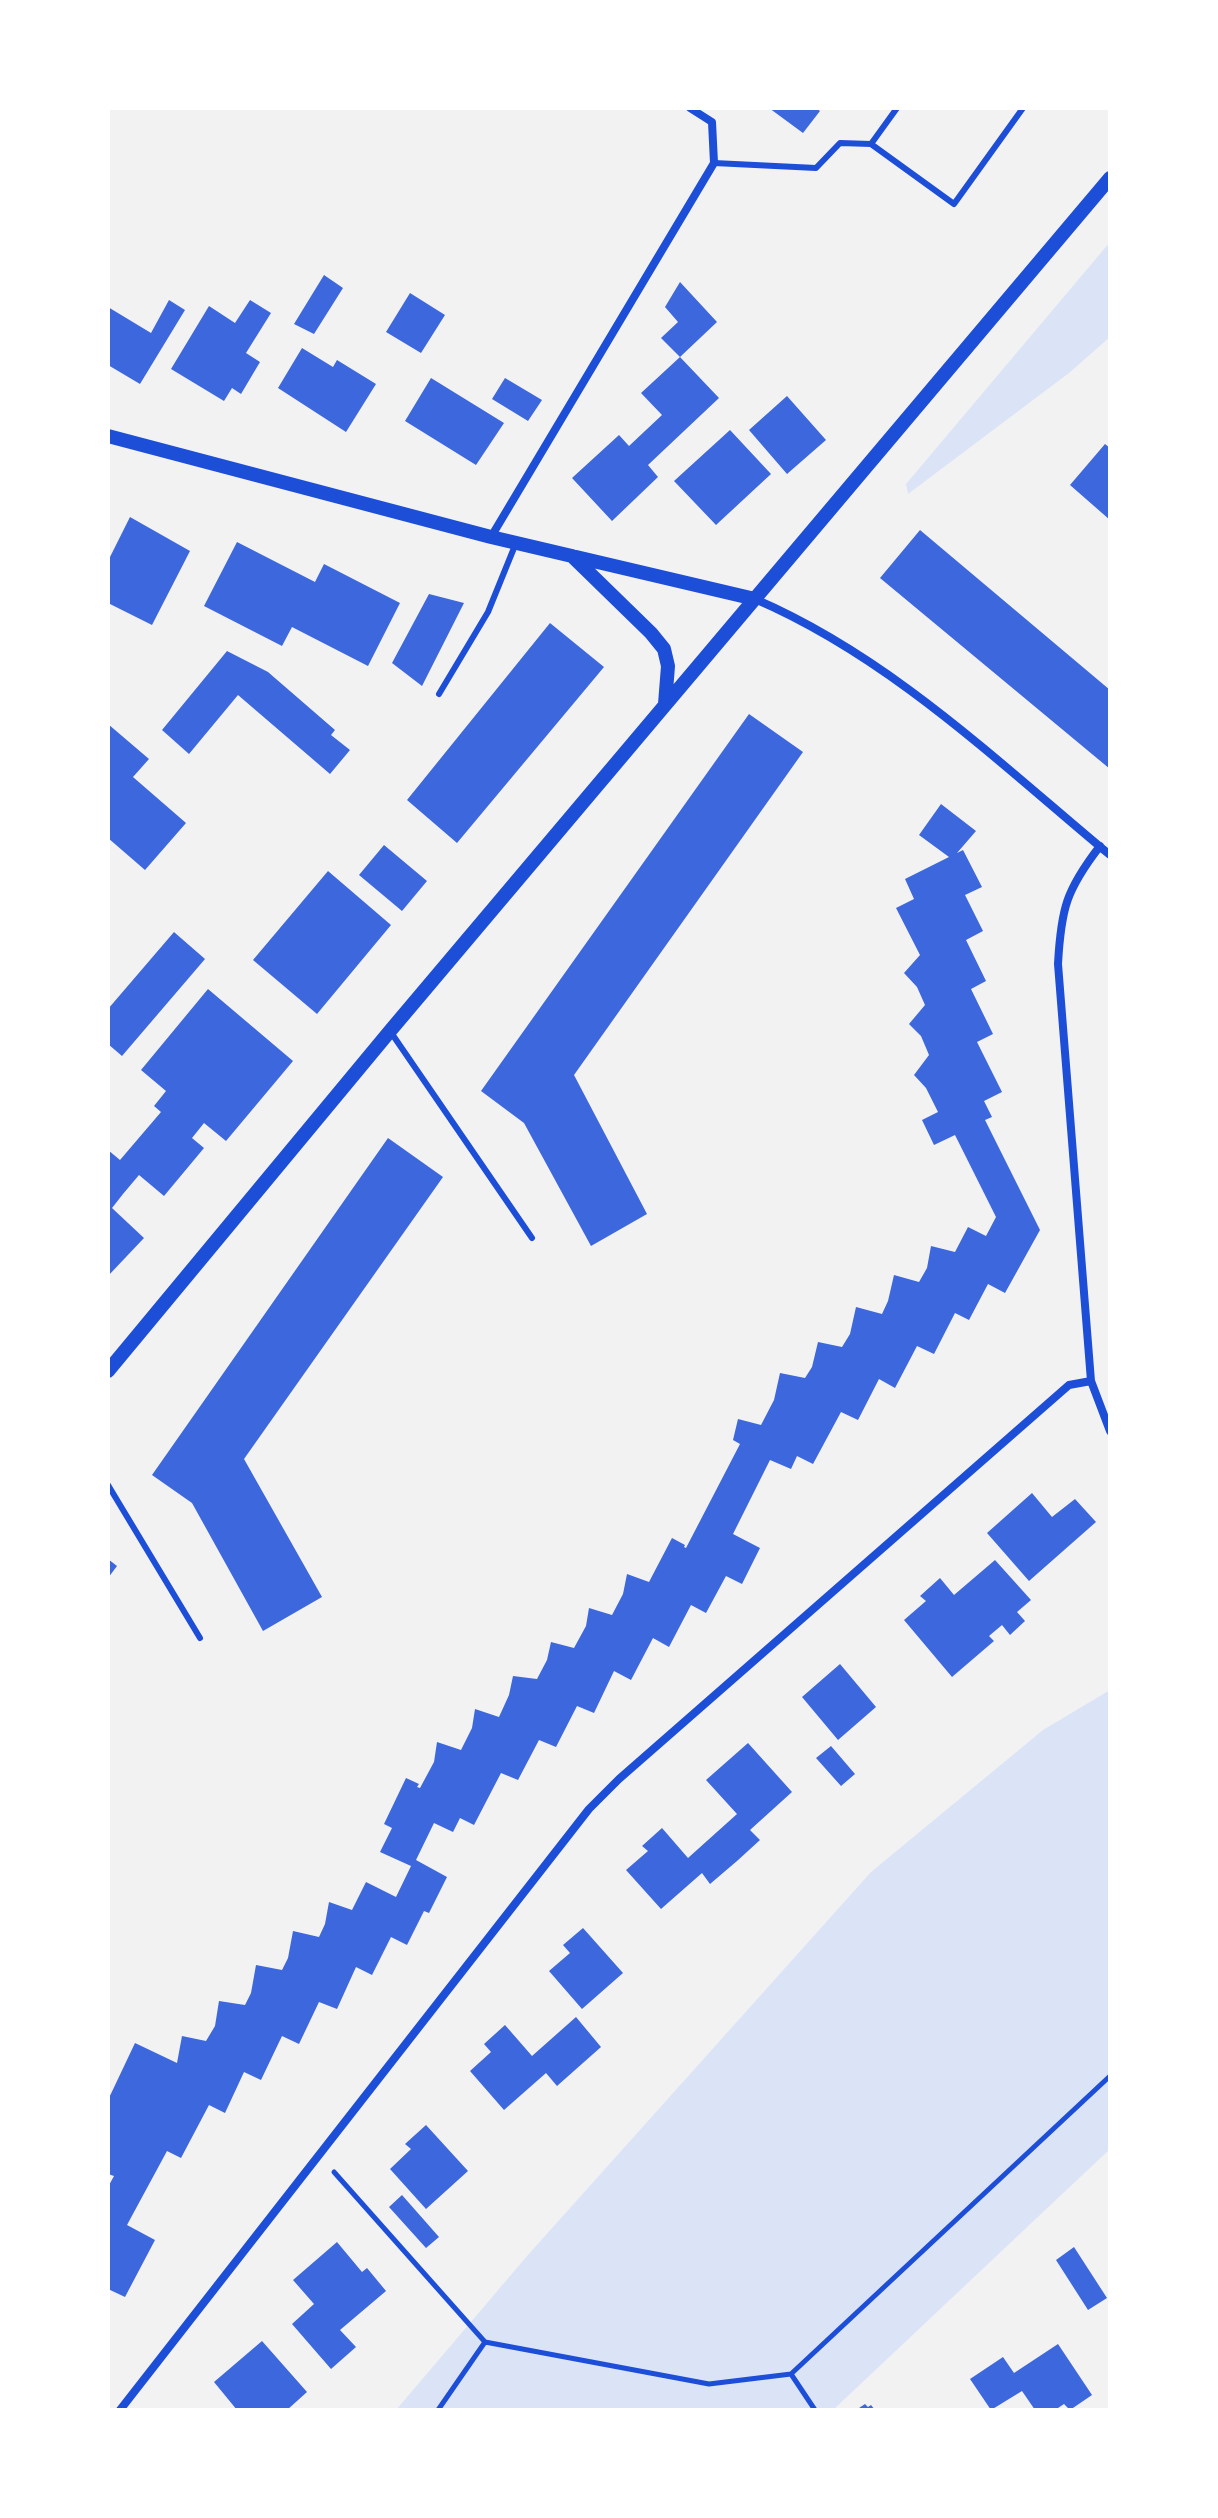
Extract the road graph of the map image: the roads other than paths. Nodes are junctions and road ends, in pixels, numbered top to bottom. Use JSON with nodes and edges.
{"nodes":[{"id":1,"x":690,"y":108,"type":"edge"},
{"id":2,"x":897,"y":108,"type":"edge"},
{"id":3,"x":1023,"y":108,"type":"edge"},
{"id":4,"x":871,"y":144,"type":"junction"},
{"id":5,"x":714,"y":163,"type":"junction"},
{"id":6,"x":1110,"y":178,"type":"edge"},
{"id":7,"x":108,"y":436,"type":"edge"},
{"id":8,"x":491,"y":537,"type":"junction"},
{"id":9,"x":516,"y":543,"type":"junction"},
{"id":10,"x":571,"y":556,"type":"junction"},
{"id":11,"x":755,"y":599,"type":"junction"},
{"id":12,"x":439,"y":694,"type":"dead end"},
{"id":13,"x":665,"y":704,"type":"junction"},
{"id":14,"x":1100,"y":846,"type":"junction"},
{"id":15,"x":1110,"y":855,"type":"edge"},
{"id":16,"x":390,"y":1031,"type":"junction"},
{"id":17,"x":532,"y":1238,"type":"dead end"},
{"id":18,"x":108,"y":1371,"type":"edge"},
{"id":19,"x":1091,"y":1381,"type":"junction"},
{"id":20,"x":1110,"y":1431,"type":"edge"},
{"id":21,"x":108,"y":1485,"type":"edge"},
{"id":22,"x":200,"y":1638,"type":"dead end"},
{"id":23,"x":120,"y":2410,"type":"edge"}],
"edges":[{"from":1,"to":5,"type":"street"},
{"from":2,"to":4,"type":"lane"},
{"from":3,"to":4,"type":"lane"},
{"from":4,"to":5,"type":"lane"},
{"from":5,"to":8,"type":"street"},
{"from":6,"to":11,"type":"street"},
{"from":7,"to":8,"type":"street"},
{"from":8,"to":9,"type":"street"},
{"from":9,"to":10,"type":"street"},
{"from":9,"to":12,"type":"lane"},
{"from":10,"to":11,"type":"street"},
{"from":10,"to":13,"type":"street"},
{"from":11,"to":13,"type":"street"},
{"from":11,"to":14,"type":"street"},
{"from":13,"to":16,"type":"street"},
{"from":14,"to":15,"type":"street"},
{"from":14,"to":19,"type":"street"},
{"from":16,"to":17,"type":"lane"},
{"from":16,"to":18,"type":"street"},
{"from":19,"to":20,"type":"street"},
{"from":19,"to":23,"type":"street"},
{"from":21,"to":22,"type":"lane"}]}
